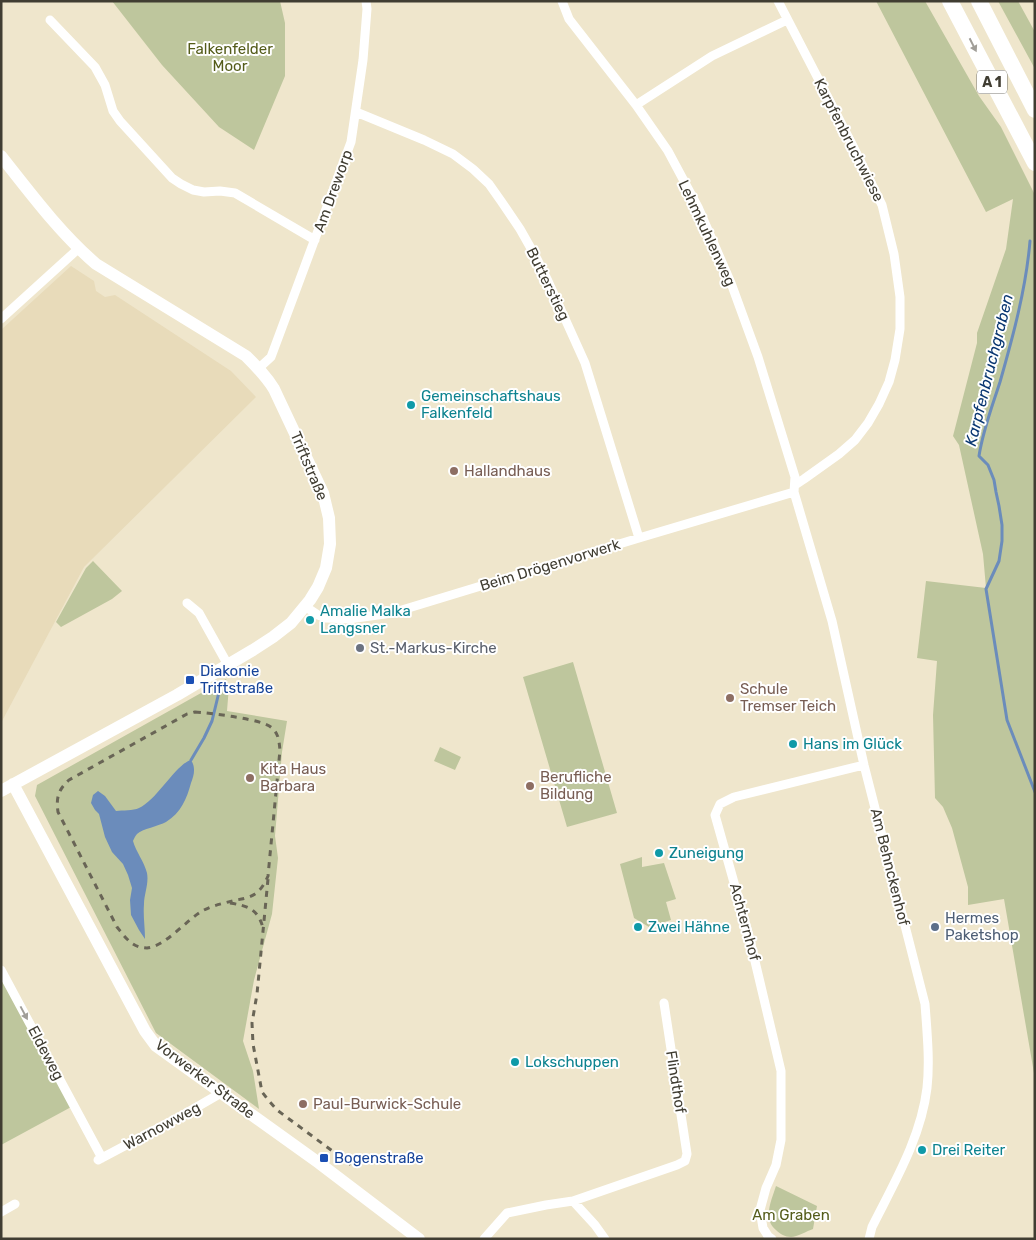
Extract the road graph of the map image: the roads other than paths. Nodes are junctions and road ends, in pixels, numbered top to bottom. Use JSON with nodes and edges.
{"nodes":[{"id":1,"x":366,"y":1,"type":"edge"},
{"id":2,"x":562,"y":1,"type":"edge"},
{"id":3,"x":778,"y":1,"type":"edge"},
{"id":4,"x":950,"y":1,"type":"edge"},
{"id":5,"x":979,"y":1,"type":"edge"},
{"id":6,"x":50,"y":20,"type":"dead end"},
{"id":7,"x":787,"y":20,"type":"junction"},
{"id":8,"x":636,"y":105,"type":"junction"},
{"id":9,"x":1035,"y":110,"type":"edge"},
{"id":10,"x":356,"y":112,"type":"junction"},
{"id":11,"x":1,"y":156,"type":"edge"},
{"id":12,"x":1035,"y":163,"type":"edge"},
{"id":13,"x":315,"y":240,"type":"junction"},
{"id":14,"x":78,"y":249,"type":"junction"},
{"id":15,"x":1,"y":319,"type":"edge"},
{"id":16,"x":259,"y":368,"type":"junction"},
{"id":17,"x":794,"y":488,"type":"junction"},
{"id":18,"x":639,"y":538,"type":"junction"},
{"id":19,"x":187,"y":603,"type":"dead end"},
{"id":20,"x":306,"y":607,"type":"junction"},
{"id":21,"x":228,"y":665,"type":"junction"},
{"id":22,"x":864,"y":765,"type":"junction"},
{"id":23,"x":14,"y":784,"type":"junction"},
{"id":24,"x":1,"y":791,"type":"edge"},
{"id":25,"x":1,"y":970,"type":"edge"},
{"id":26,"x":664,"y":1003,"type":"dead end"},
{"id":27,"x":221,"y":1093,"type":"junction"},
{"id":28,"x":91,"y":1136,"type":"joint"},
{"id":29,"x":573,"y":1201,"type":"junction"},
{"id":30,"x":15,"y":1204,"type":"dead end"},
{"id":31,"x":1,"y":1212,"type":"edge"},
{"id":32,"x":419,"y":1239,"type":"edge"},
{"id":33,"x":484,"y":1239,"type":"edge"},
{"id":34,"x":605,"y":1239,"type":"edge"},
{"id":35,"x":772,"y":1239,"type":"edge"},
{"id":36,"x":870,"y":1239,"type":"edge"}],
"edges":[{"from":1,"to":10,"type":"street","name":"Am Dreworp"},
{"from":2,"to":8,"type":"street","name":"Lehmkuhlenweg"},
{"from":3,"to":7,"type":"street","name":"Karpfenbruchwiese"},
{"from":4,"to":12,"type":"highway","number":"A 1","one_way":true},
{"from":5,"to":9,"type":"highway","number":"A 1"},
{"from":6,"to":13,"type":"street"},
{"from":7,"to":8,"type":"street"},
{"from":7,"to":17,"type":"street","name":"Karpfenbruchwiese"},
{"from":8,"to":17,"type":"street","name":"Lehmkuhlenweg"},
{"from":10,"to":13,"type":"street","name":"Am Dreworp"},
{"from":10,"to":18,"type":"street","name":"Butterstieg"},
{"from":11,"to":14,"type":"street","name":"Triftstraße"},
{"from":13,"to":16,"type":"street","name":"Am Dreworp"},
{"from":14,"to":15,"type":"street"},
{"from":14,"to":16,"type":"street","name":"Triftstraße"},
{"from":16,"to":20,"type":"street","name":"Triftstraße"},
{"from":17,"to":18,"type":"street","name":"Beim Drögenvorwerk"},
{"from":17,"to":22,"type":"street","name":"Am Behnckenhof"},
{"from":18,"to":20,"type":"street","name":"Beim Drögenvorwerk"},
{"from":19,"to":21,"type":"street"},
{"from":20,"to":21,"type":"street","name":"Triftstraße"},
{"from":21,"to":23,"type":"street","name":"Triftstraße"},
{"from":22,"to":35,"type":"street","name":"Achternhof"},
{"from":22,"to":36,"type":"street","name":"Am Behnckenhof"},
{"from":23,"to":24,"type":"street","name":"Triftstraße"},
{"from":23,"to":27,"type":"street","name":"Vorwerker Straße"},
{"from":25,"to":28,"type":"street","name":"Eldeweg","one_way":true},
{"from":26,"to":29,"type":"street","name":"Flindthof"},
{"from":27,"to":28,"type":"street","name":"Warnowweg"},
{"from":27,"to":32,"type":"street","name":"Vorwerker Straße"},
{"from":29,"to":33,"type":"street"},
{"from":29,"to":34,"type":"street"},
{"from":30,"to":31,"type":"street"}]}
